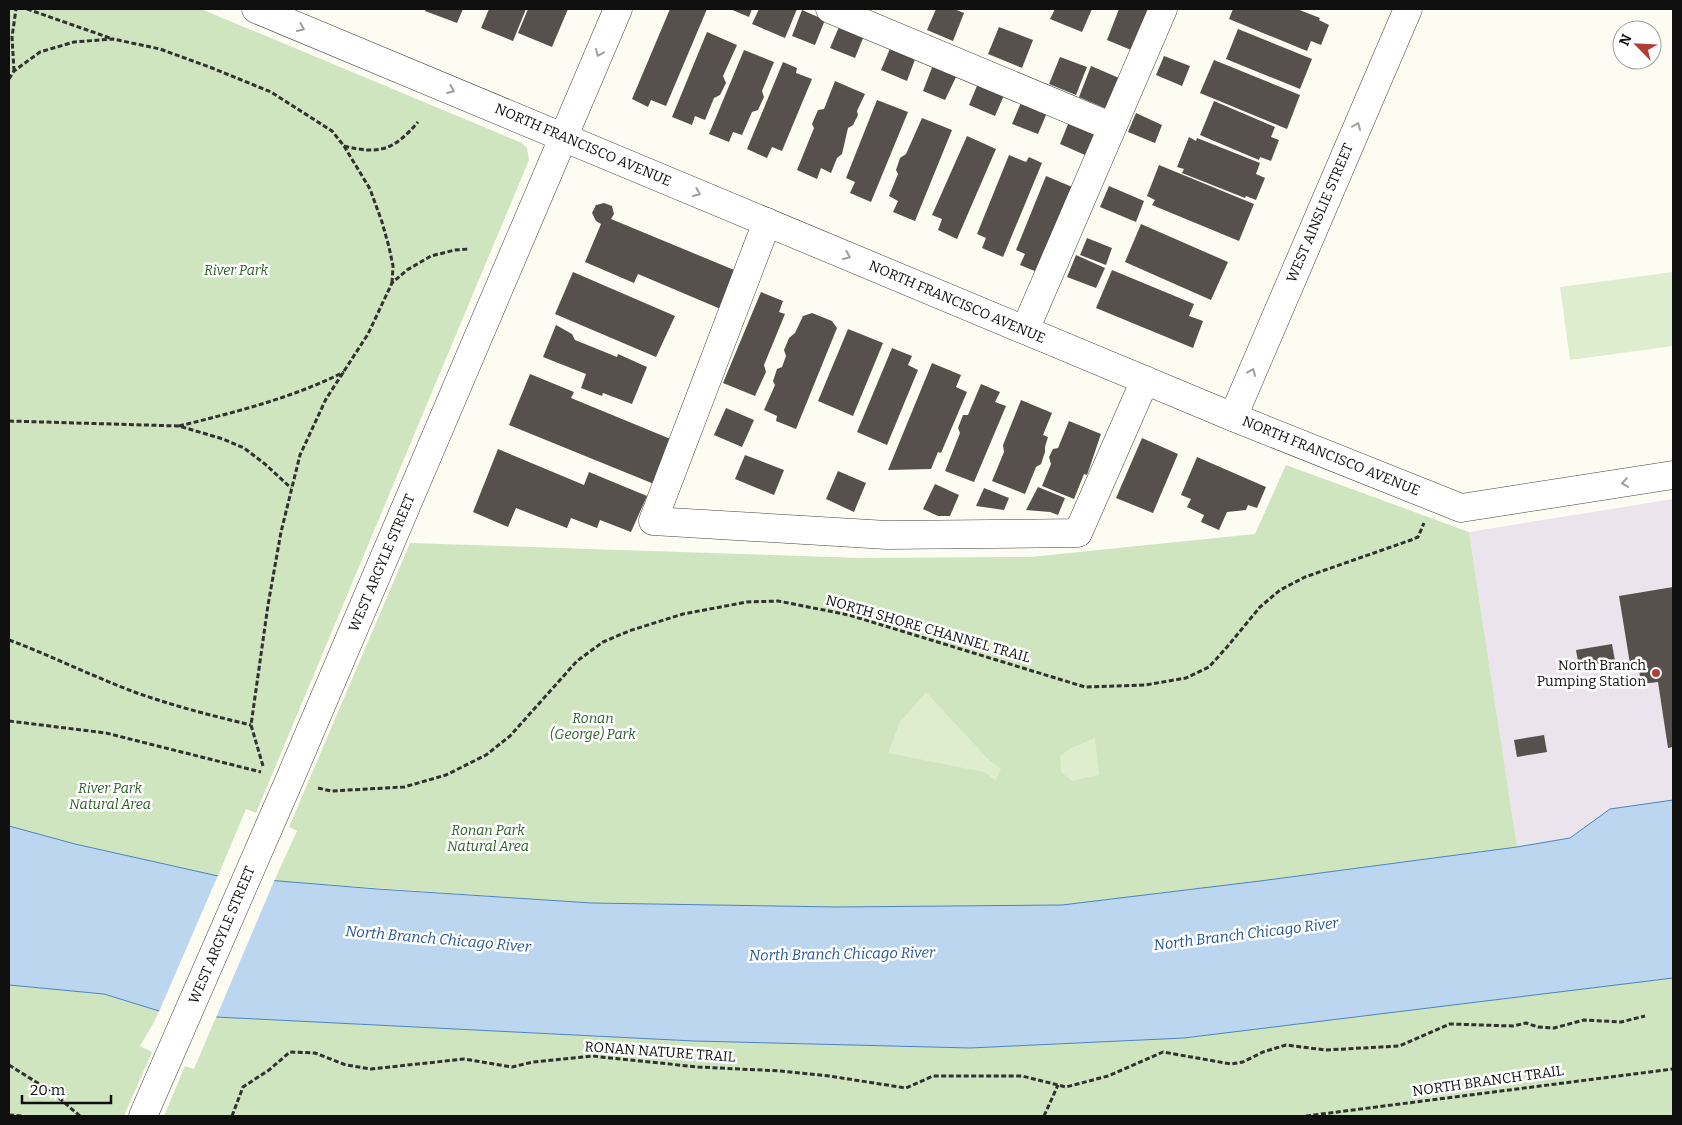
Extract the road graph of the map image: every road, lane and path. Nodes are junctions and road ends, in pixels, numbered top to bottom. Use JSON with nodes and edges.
{"nodes":[{"id":1,"x":16,"y":9,"type":"edge"},
{"id":2,"x":27,"y":9,"type":"edge"},
{"id":3,"x":256,"y":9,"type":"edge"},
{"id":4,"x":618,"y":9,"type":"edge"},
{"id":5,"x":830,"y":9,"type":"edge"},
{"id":6,"x":1163,"y":9,"type":"edge"},
{"id":7,"x":1408,"y":9,"type":"edge"},
{"id":8,"x":113,"y":39,"type":"junction"},
{"id":9,"x":14,"y":71,"type":"junction"},
{"id":10,"x":9,"y":78,"type":"edge"},
{"id":11,"x":418,"y":122,"type":"dead end"},
{"id":12,"x":1112,"y":127,"type":"junction"},
{"id":13,"x":563,"y":137,"type":"junction"},
{"id":14,"x":344,"y":146,"type":"junction"},
{"id":15,"x":767,"y":222,"type":"junction"},
{"id":16,"x":469,"y":249,"type":"dead end"},
{"id":17,"x":392,"y":283,"type":"junction"},
{"id":18,"x":1025,"y":330,"type":"junction"},
{"id":19,"x":345,"y":372,"type":"junction"},
{"id":20,"x":1145,"y":380,"type":"junction"},
{"id":21,"x":1233,"y":417,"type":"junction"},
{"id":22,"x":9,"y":421,"type":"edge"},
{"id":23,"x":179,"y":426,"type":"junction"},
{"id":24,"x":1673,"y":475,"type":"edge"},
{"id":25,"x":290,"y":488,"type":"junction"},
{"id":26,"x":1436,"y":498,"type":"junction"},
{"id":27,"x":9,"y":640,"type":"edge"},
{"id":28,"x":9,"y":721,"type":"edge"},
{"id":29,"x":251,"y":725,"type":"junction"},
{"id":30,"x":316,"y":788,"type":"dead end"},
{"id":31,"x":1645,"y":1016,"type":"dead end"},
{"id":32,"x":9,"y":1065,"type":"edge"},
{"id":33,"x":1673,"y":1069,"type":"edge"},
{"id":34,"x":1058,"y":1085,"type":"junction"},
{"id":35,"x":9,"y":1115,"type":"edge"},
{"id":36,"x":23,"y":1116,"type":"edge"},
{"id":37,"x":80,"y":1116,"type":"edge"},
{"id":38,"x":144,"y":1116,"type":"edge"},
{"id":39,"x":232,"y":1116,"type":"edge"},
{"id":40,"x":1044,"y":1116,"type":"edge"},
{"id":41,"x":1306,"y":1116,"type":"edge"}],
"edges":[{"from":1,"to":9,"type":"path"},
{"from":2,"to":8,"type":"path"},
{"from":3,"to":13,"type":"street","name":"NORTH FRANCISCO AVENUE","one_way":true},
{"from":4,"to":13,"type":"street","name":"WEST ARGYLE STREET","one_way":true},
{"from":5,"to":12,"type":"street"},
{"from":6,"to":12,"type":"street"},
{"from":21,"to":7,"type":"street","name":"WEST AINSLIE STREET","one_way":true},
{"from":8,"to":9,"type":"path"},
{"from":8,"to":14,"type":"path"},
{"from":9,"to":10,"type":"path"},
{"from":11,"to":14,"type":"path"},
{"from":12,"to":18,"type":"street"},
{"from":13,"to":15,"type":"street","name":"NORTH FRANCISCO AVENUE","one_way":true},
{"from":13,"to":38,"type":"street","name":"WEST ARGYLE STREET"},
{"from":14,"to":17,"type":"path"},
{"from":15,"to":18,"type":"street","name":"NORTH FRANCISCO AVENUE","one_way":true},
{"from":15,"to":20,"type":"street"},
{"from":16,"to":17,"type":"path"},
{"from":17,"to":19,"type":"path"},
{"from":18,"to":20,"type":"street","name":"NORTH FRANCISCO AVENUE"},
{"from":19,"to":23,"type":"path"},
{"from":19,"to":25,"type":"path"},
{"from":20,"to":21,"type":"street","name":"NORTH FRANCISCO AVENUE"},
{"from":21,"to":26,"type":"street","name":"NORTH FRANCISCO AVENUE"},
{"from":22,"to":23,"type":"path"},
{"from":23,"to":25,"type":"path"},
{"from":24,"to":26,"type":"street","name":"NORTH FRANCISCO AVENUE","one_way":true},
{"from":25,"to":29,"type":"path"},
{"from":26,"to":30,"type":"path","name":"NORTH SHORE CHANNEL TRAIL"},
{"from":27,"to":29,"type":"path"},
{"from":28,"to":29,"type":"path"},
{"from":31,"to":34,"type":"path","name":"RONAN NATURE TRAIL"},
{"from":32,"to":37,"type":"path"},
{"from":33,"to":41,"type":"path","name":"NORTH BRANCH TRAIL"},
{"from":34,"to":39,"type":"path","name":"RONAN NATURE TRAIL"},
{"from":34,"to":40,"type":"path"},
{"from":35,"to":36,"type":"path"}]}
